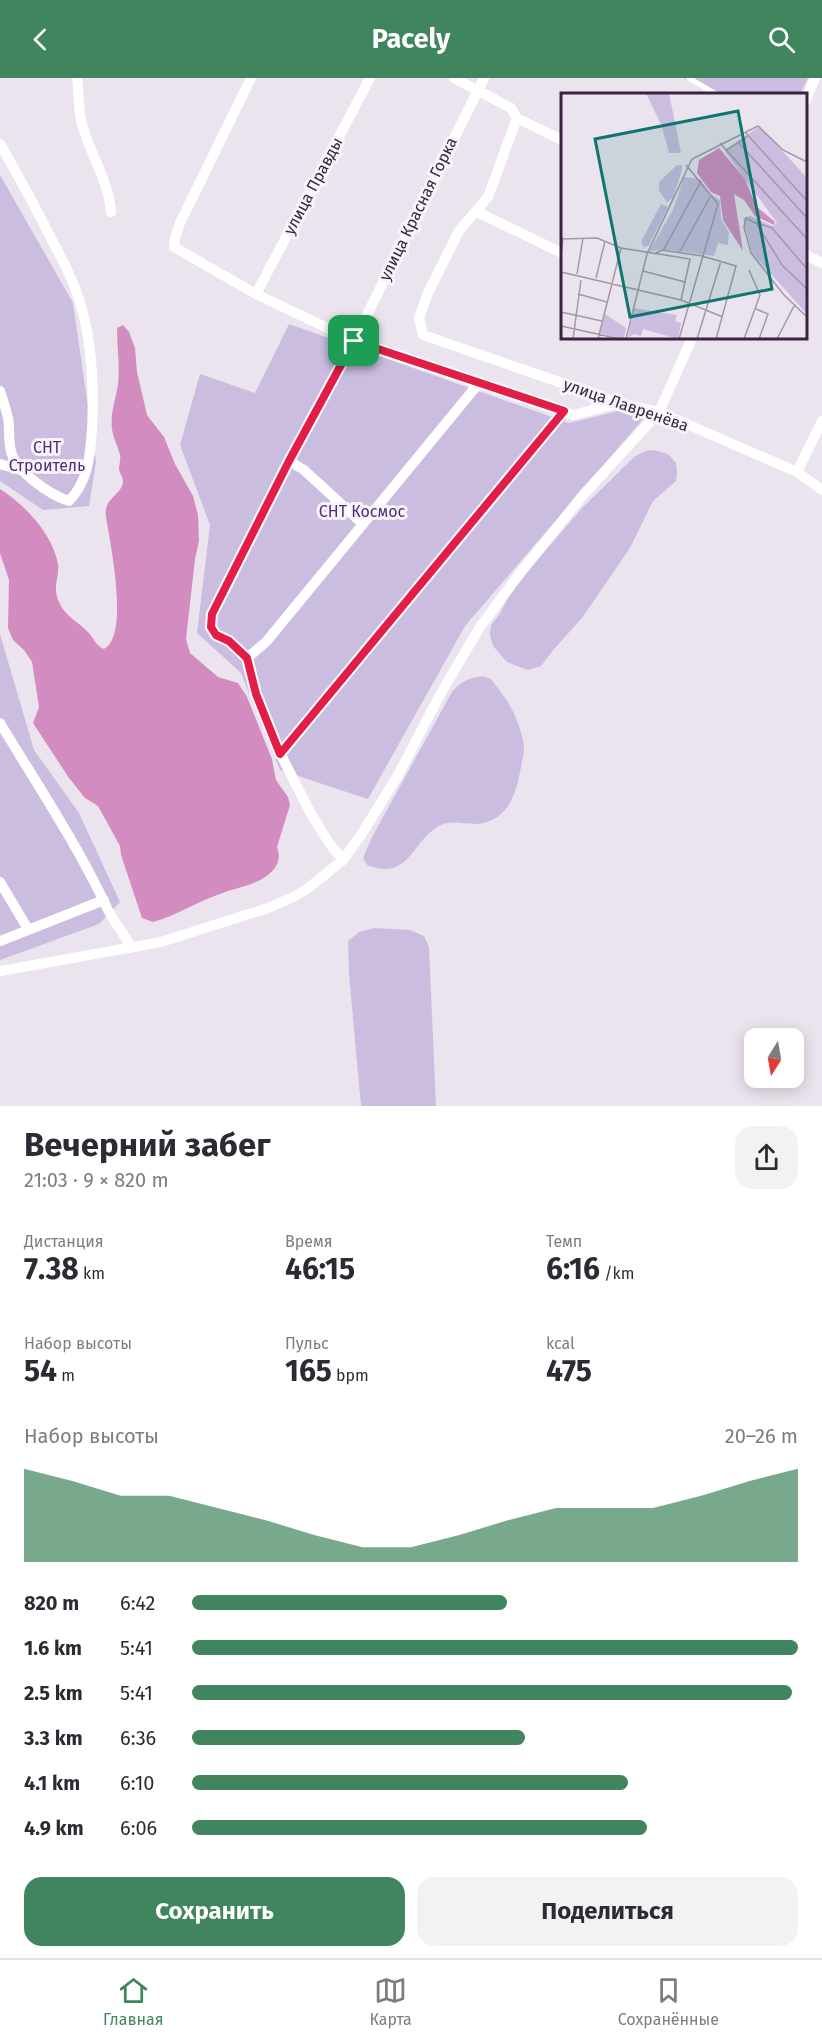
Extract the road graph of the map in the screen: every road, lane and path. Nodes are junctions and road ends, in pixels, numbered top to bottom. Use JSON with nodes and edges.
{"nodes":[{"id":1,"x":77,"y":78,"type":"edge"},
{"id":2,"x":251,"y":78,"type":"edge"},
{"id":3,"x":370,"y":78,"type":"edge"},
{"id":4,"x":454,"y":78,"type":"edge"},
{"id":5,"x":484,"y":78,"type":"edge"},
{"id":6,"x":689,"y":78,"type":"edge"},
{"id":7,"x":815,"y":78,"type":"edge"},
{"id":8,"x":477,"y":92,"type":"junction"},
{"id":9,"x":714,"y":93,"type":"edge"},
{"id":10,"x":807,"y":98,"type":"edge"},
{"id":11,"x":517,"y":118,"type":"junction"},
{"id":12,"x":561,"y":140,"type":"edge"},
{"id":13,"x":0,"y":144,"type":"edge"},
{"id":14,"x":111,"y":212,"type":"dead end"},
{"id":15,"x":477,"y":212,"type":"junction"},
{"id":16,"x":561,"y":253,"type":"edge"},
{"id":17,"x":807,"y":255,"type":"edge"},
{"id":18,"x":822,"y":262,"type":"edge"},
{"id":19,"x":256,"y":294,"type":"junction"},
{"id":20,"x":692,"y":339,"type":"edge"},
{"id":21,"x":354,"y":341,"type":"junction"},
{"id":22,"x":479,"y":383,"type":"junction"},
{"id":23,"x":0,"y":391,"type":"edge"},
{"id":24,"x":620,"y":403,"type":"junction"},
{"id":25,"x":564,"y":411,"type":"junction"},
{"id":26,"x":659,"y":412,"type":"junction"},
{"id":27,"x":822,"y":421,"type":"edge"},
{"id":28,"x":289,"y":461,"type":"junction"},
{"id":29,"x":0,"y":464,"type":"edge"},
{"id":30,"x":25,"y":471,"type":"junction"},
{"id":31,"x":797,"y":472,"type":"junction"},
{"id":32,"x":822,"y":490,"type":"edge"},
{"id":33,"x":363,"y":524,"type":"junction"},
{"id":34,"x":247,"y":658,"type":"junction"},
{"id":35,"x":0,"y":723,"type":"edge"},
{"id":36,"x":280,"y":754,"type":"junction"},
{"id":37,"x":343,"y":860,"type":"junction"},
{"id":38,"x":0,"y":882,"type":"edge"},
{"id":39,"x":104,"y":900,"type":"junction"},
{"id":40,"x":28,"y":928,"type":"junction"},
{"id":41,"x":0,"y":940,"type":"edge"},
{"id":42,"x":131,"y":948,"type":"junction"},
{"id":43,"x":0,"y":971,"type":"edge"}],
"edges":[{"from":1,"to":14,"type":"street"},
{"from":2,"to":19,"type":"street"},
{"from":3,"to":19,"type":"street","name":"улица Правды"},
{"from":4,"to":8,"type":"street"},
{"from":5,"to":8,"type":"street","name":"улица Красная Горка"},
{"from":6,"to":9,"type":"lane"},
{"from":7,"to":10,"type":"street"},
{"from":8,"to":11,"type":"street"},
{"from":8,"to":21,"type":"street","name":"улица Красная Горка"},
{"from":11,"to":12,"type":"street"},
{"from":11,"to":15,"type":"street"},
{"from":13,"to":30,"type":"street"},
{"from":15,"to":16,"type":"street"},
{"from":15,"to":24,"type":"street","name":"улица Лавренёва"},
{"from":17,"to":18,"type":"street"},
{"from":19,"to":21,"type":"street"},
{"from":20,"to":26,"type":"street"},
{"from":21,"to":22,"type":"street"},
{"from":21,"to":28,"type":"street","name":"улица Красная Горка"},
{"from":22,"to":25,"type":"street"},
{"from":22,"to":33,"type":"street"},
{"from":23,"to":30,"type":"street"},
{"from":24,"to":25,"type":"street"},
{"from":24,"to":26,"type":"street","name":"улица Лавренёва"},
{"from":25,"to":36,"type":"street"},
{"from":26,"to":31,"type":"street","name":"улица Лавренёва"},
{"from":26,"to":37,"type":"street"},
{"from":27,"to":31,"type":"street"},
{"from":28,"to":33,"type":"street"},
{"from":28,"to":34,"type":"street","name":"улица Красная Горка"},
{"from":29,"to":30,"type":"street"},
{"from":31,"to":32,"type":"street","name":"улица Лавренёва"},
{"from":33,"to":34,"type":"street"},
{"from":34,"to":36,"type":"street"},
{"from":35,"to":39,"type":"street"},
{"from":36,"to":37,"type":"street"},
{"from":37,"to":42,"type":"street"},
{"from":38,"to":40,"type":"street"},
{"from":39,"to":40,"type":"street"},
{"from":39,"to":42,"type":"street"},
{"from":40,"to":41,"type":"street"},
{"from":42,"to":43,"type":"street"}]}
